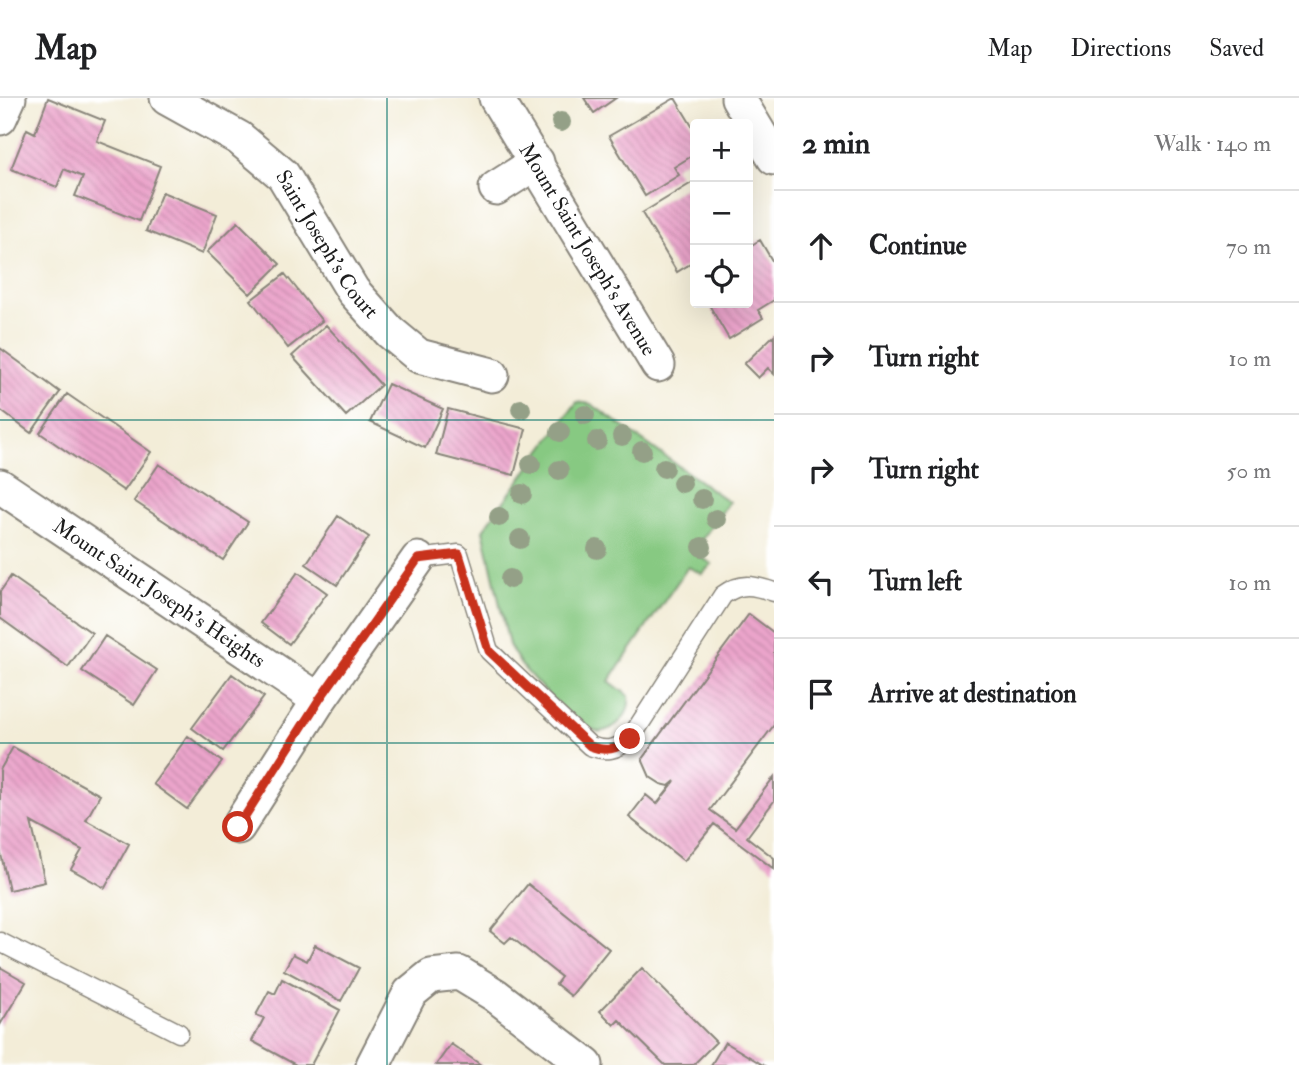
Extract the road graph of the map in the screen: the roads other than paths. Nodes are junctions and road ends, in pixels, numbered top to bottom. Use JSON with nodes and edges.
{"nodes":[{"id":1,"x":9,"y":98,"type":"edge"},
{"id":2,"x":167,"y":98,"type":"edge"},
{"id":3,"x":496,"y":98,"type":"edge"},
{"id":4,"x":738,"y":98,"type":"edge"},
{"id":5,"x":0,"y":118,"type":"edge"},
{"id":6,"x":774,"y":159,"type":"edge"},
{"id":7,"x":537,"y":162,"type":"junction"},
{"id":8,"x":496,"y":188,"type":"dead end"},
{"id":9,"x":658,"y":365,"type":"dead end"},
{"id":10,"x":492,"y":375,"type":"dead end"},
{"id":11,"x":0,"y":486,"type":"edge"},
{"id":12,"x":418,"y":559,"type":"joint"},
{"id":13,"x":774,"y":592,"type":"edge"},
{"id":14,"x":319,"y":700,"type":"junction"},
{"id":15,"x":238,"y":827,"type":"dead end"},
{"id":16,"x":0,"y":942,"type":"edge"},
{"id":17,"x":180,"y":1033,"type":"dead end"},
{"id":18,"x":373,"y":1065,"type":"edge"},
{"id":19,"x":586,"y":1065,"type":"edge"}],
"edges":[{"from":1,"to":5,"type":"street"},
{"from":2,"to":10,"type":"street","name":"Saint Joseph's Court"},
{"from":3,"to":7,"type":"street","name":"Mount Saint Joseph's Avenue"},
{"from":4,"to":6,"type":"street"},
{"from":7,"to":8,"type":"street"},
{"from":7,"to":9,"type":"street","name":"Mount Saint Joseph's Avenue"},
{"from":11,"to":14,"type":"street","name":"Mount Saint Joseph's Heights"},
{"from":12,"to":13,"type":"lane"},
{"from":12,"to":14,"type":"street"},
{"from":14,"to":15,"type":"street"},
{"from":16,"to":17,"type":"lane"},
{"from":18,"to":19,"type":"street"}]}
